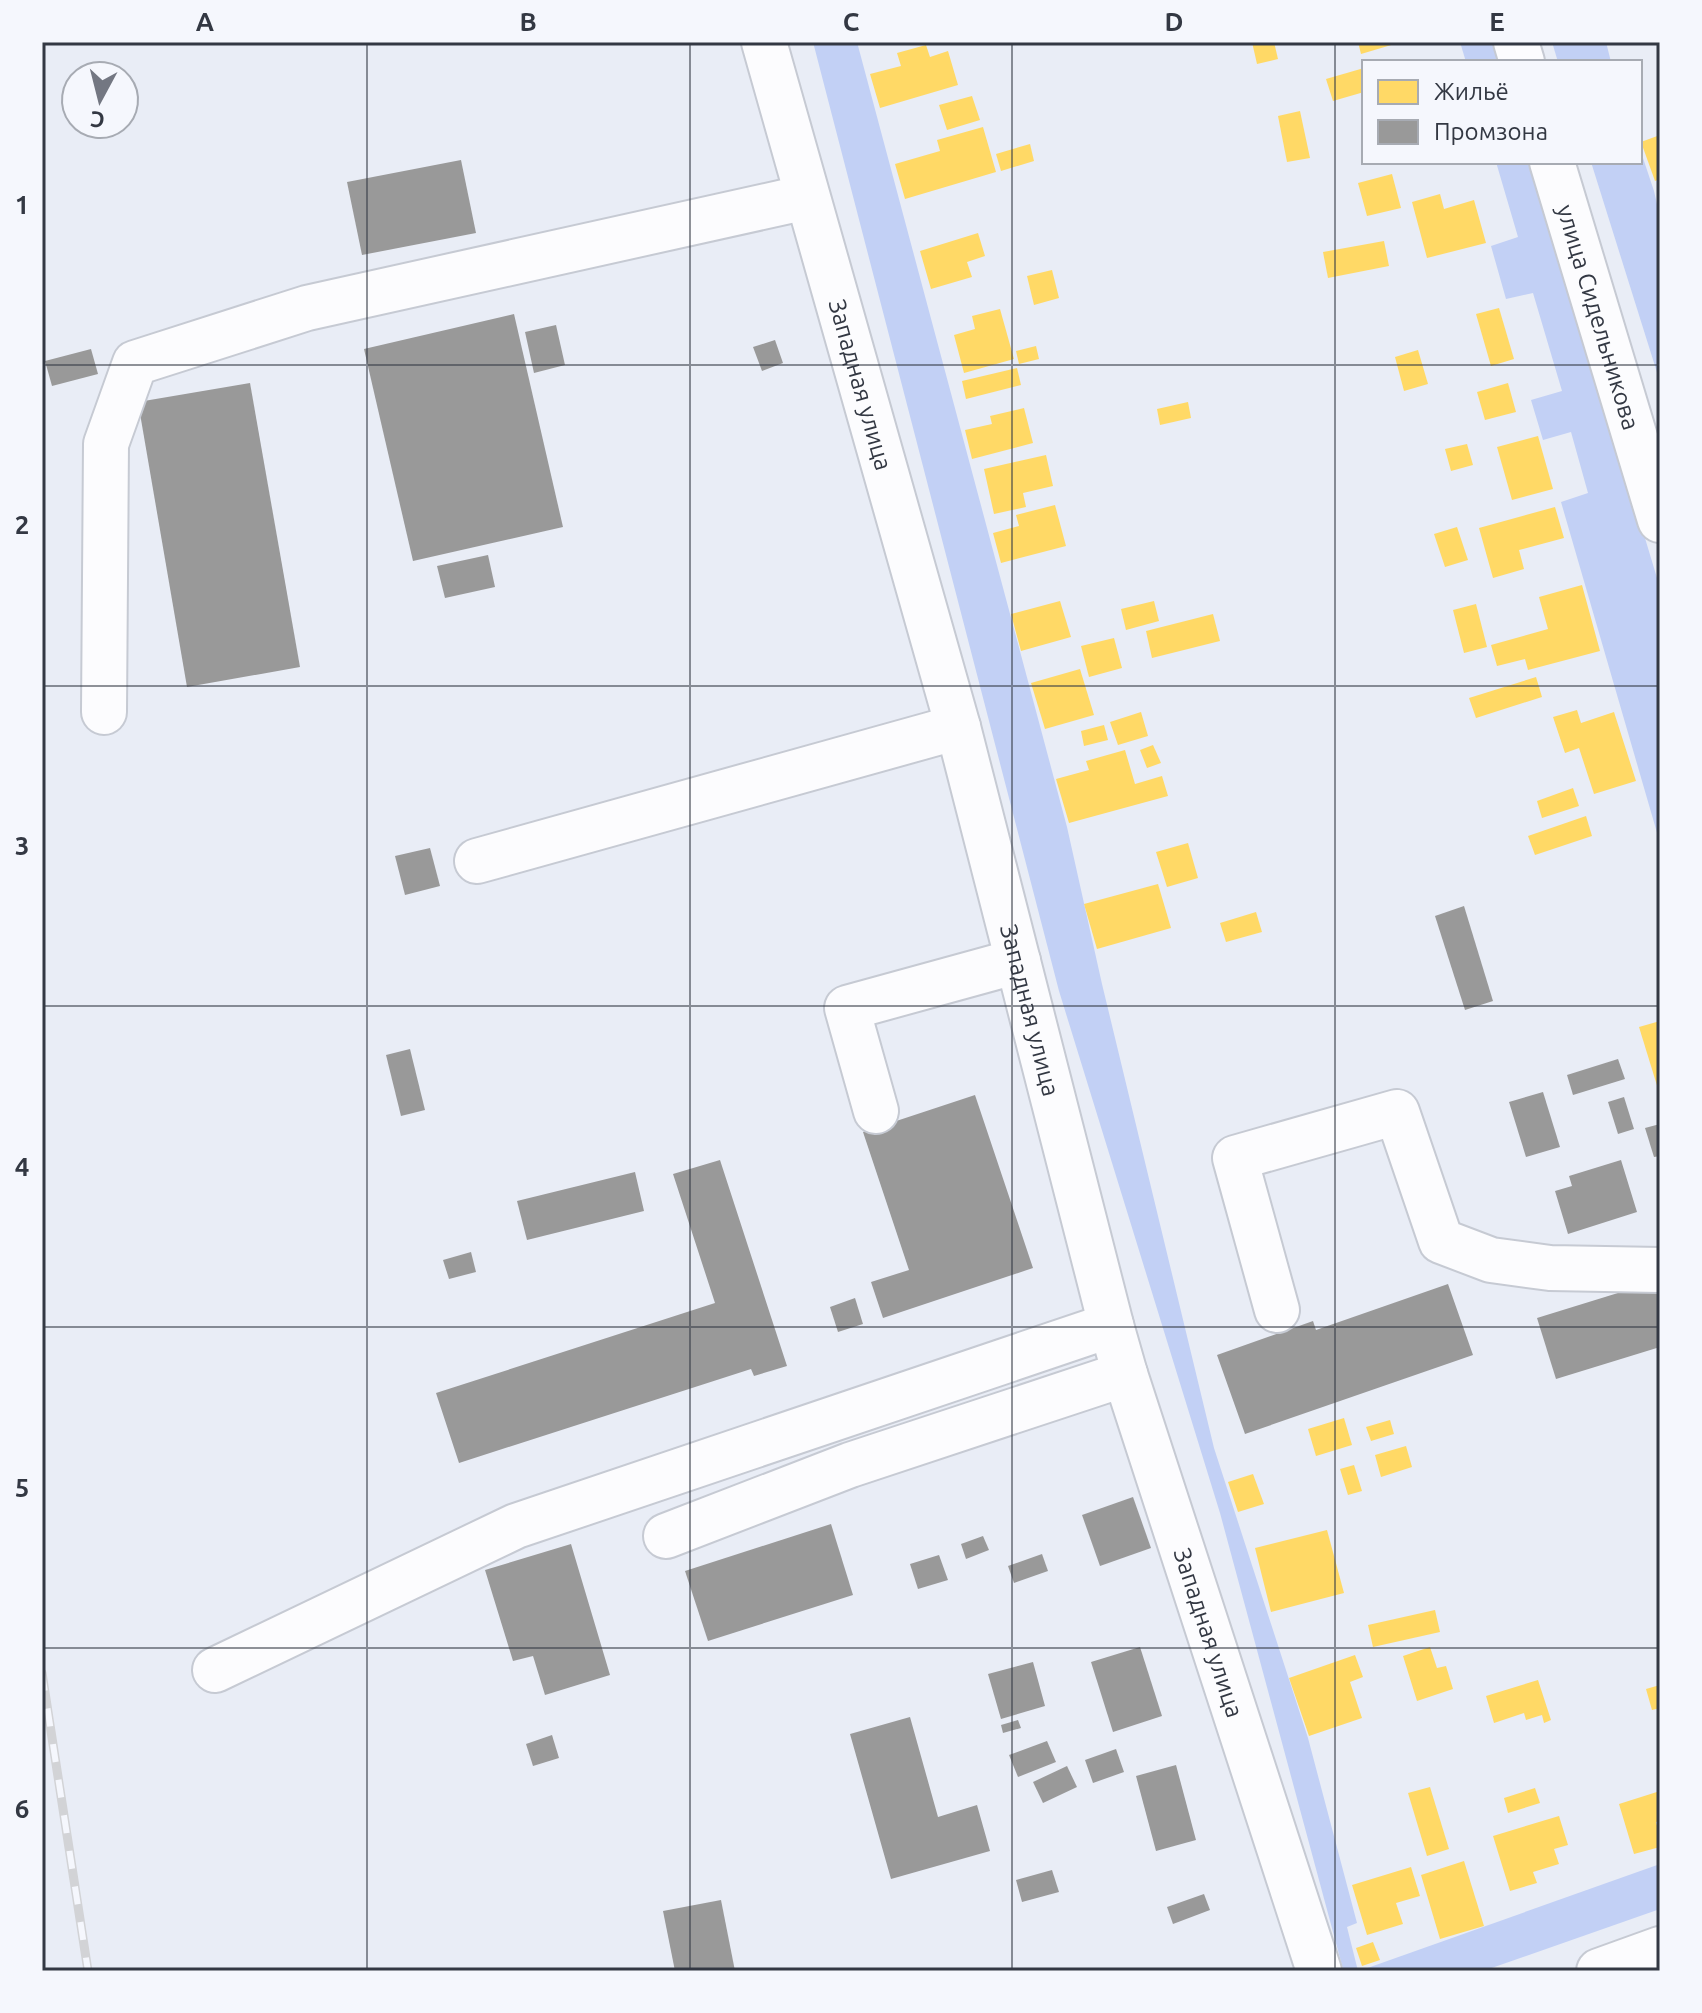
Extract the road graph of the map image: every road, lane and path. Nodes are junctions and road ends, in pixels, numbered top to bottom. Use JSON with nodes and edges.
{"nodes":[{"id":1,"x":764,"y":42,"type":"edge"},
{"id":2,"x":1553,"y":164,"type":"edge"},
{"id":3,"x":807,"y":197,"type":"junction"},
{"id":4,"x":1660,"y":520,"type":"edge"},
{"id":5,"x":104,"y":712,"type":"dead end"},
{"id":6,"x":958,"y":727,"type":"junction"},
{"id":7,"x":477,"y":861,"type":"dead end"},
{"id":8,"x":1018,"y":961,"type":"junction"},
{"id":9,"x":876,"y":1111,"type":"dead end"},
{"id":10,"x":1660,"y":1270,"type":"edge"},
{"id":11,"x":1277,"y":1310,"type":"dead end"},
{"id":12,"x":1111,"y":1325,"type":"junction"},
{"id":13,"x":1125,"y":1374,"type":"junction"},
{"id":14,"x":666,"y":1536,"type":"dead end"},
{"id":15,"x":215,"y":1670,"type":"dead end"},
{"id":16,"x":1660,"y":1949,"type":"edge"},
{"id":17,"x":1319,"y":1971,"type":"edge"},
{"id":18,"x":1599,"y":1971,"type":"edge"}],
"edges":[{"from":1,"to":3,"type":"street","name":"Западная улица"},
{"from":2,"to":4,"type":"street","name":"улица Сидельникова"},
{"from":3,"to":5,"type":"street"},
{"from":3,"to":6,"type":"street","name":"Западная улица"},
{"from":6,"to":7,"type":"street"},
{"from":6,"to":8,"type":"street","name":"Западная улица"},
{"from":8,"to":9,"type":"street"},
{"from":8,"to":12,"type":"street","name":"Западная улица"},
{"from":10,"to":11,"type":"street"},
{"from":12,"to":13,"type":"street","name":"Западная улица"},
{"from":12,"to":15,"type":"street"},
{"from":13,"to":14,"type":"street"},
{"from":13,"to":17,"type":"street","name":"Западная улица"},
{"from":16,"to":18,"type":"street"}]}
